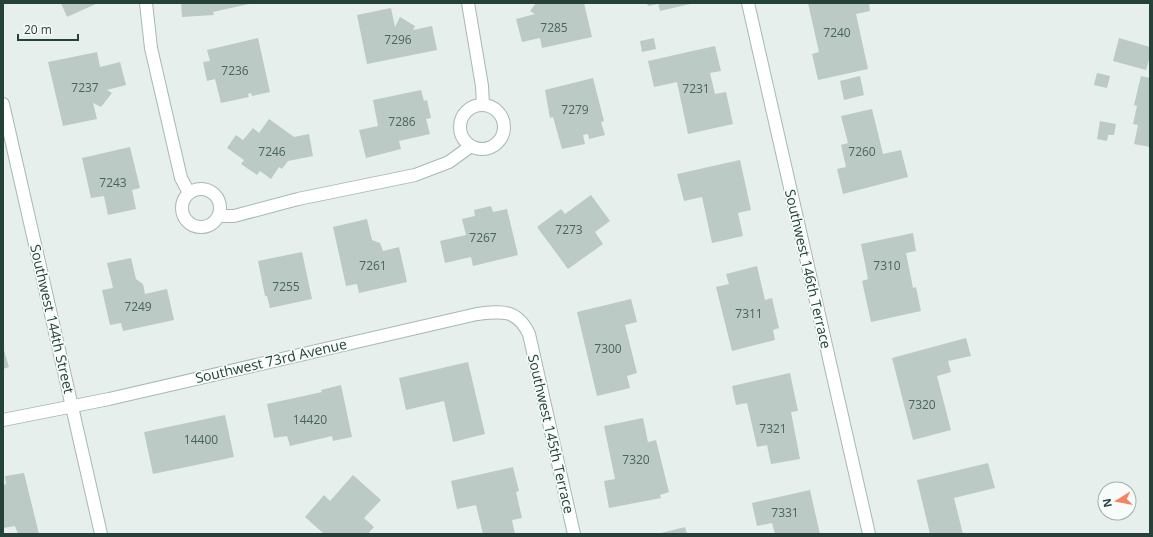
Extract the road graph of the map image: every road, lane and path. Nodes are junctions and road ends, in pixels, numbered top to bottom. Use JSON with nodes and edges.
{"nodes":[{"id":1,"x":146,"y":3,"type":"edge"},
{"id":2,"x":468,"y":3,"type":"edge"},
{"id":3,"x":748,"y":3,"type":"edge"},
{"id":4,"x":3,"y":104,"type":"edge"},
{"id":5,"x":483,"y":104,"type":"junction"},
{"id":6,"x":471,"y":146,"type":"junction"},
{"id":7,"x":189,"y":193,"type":"junction"},
{"id":8,"x":219,"y":216,"type":"junction"},
{"id":9,"x":529,"y":334,"type":"joint"},
{"id":10,"x":72,"y":405,"type":"junction"},
{"id":11,"x":3,"y":420,"type":"edge"},
{"id":12,"x":101,"y":534,"type":"edge"},
{"id":13,"x":574,"y":534,"type":"edge"},
{"id":14,"x":869,"y":534,"type":"edge"}],
"edges":[{"from":1,"to":7,"type":"street"},
{"from":2,"to":5,"type":"street"},
{"from":3,"to":14,"type":"street","name":"Southwest 146th Terrace"},
{"from":4,"to":10,"type":"street","name":"Southwest 144th Street"},
{"from":5,"to":6,"type":"street"},
{"from":5,"to":6,"type":"street"},
{"from":6,"to":8,"type":"street"},
{"from":7,"to":8,"type":"street"},
{"from":7,"to":8,"type":"street"},
{"from":9,"to":10,"type":"street","name":"Southwest 73rd Avenue"},
{"from":9,"to":13,"type":"street","name":"Southwest 145th Terrace"},
{"from":10,"to":11,"type":"street","name":"Southwest 73rd Avenue"},
{"from":10,"to":12,"type":"street","name":"Southwest 144th Street"}]}
